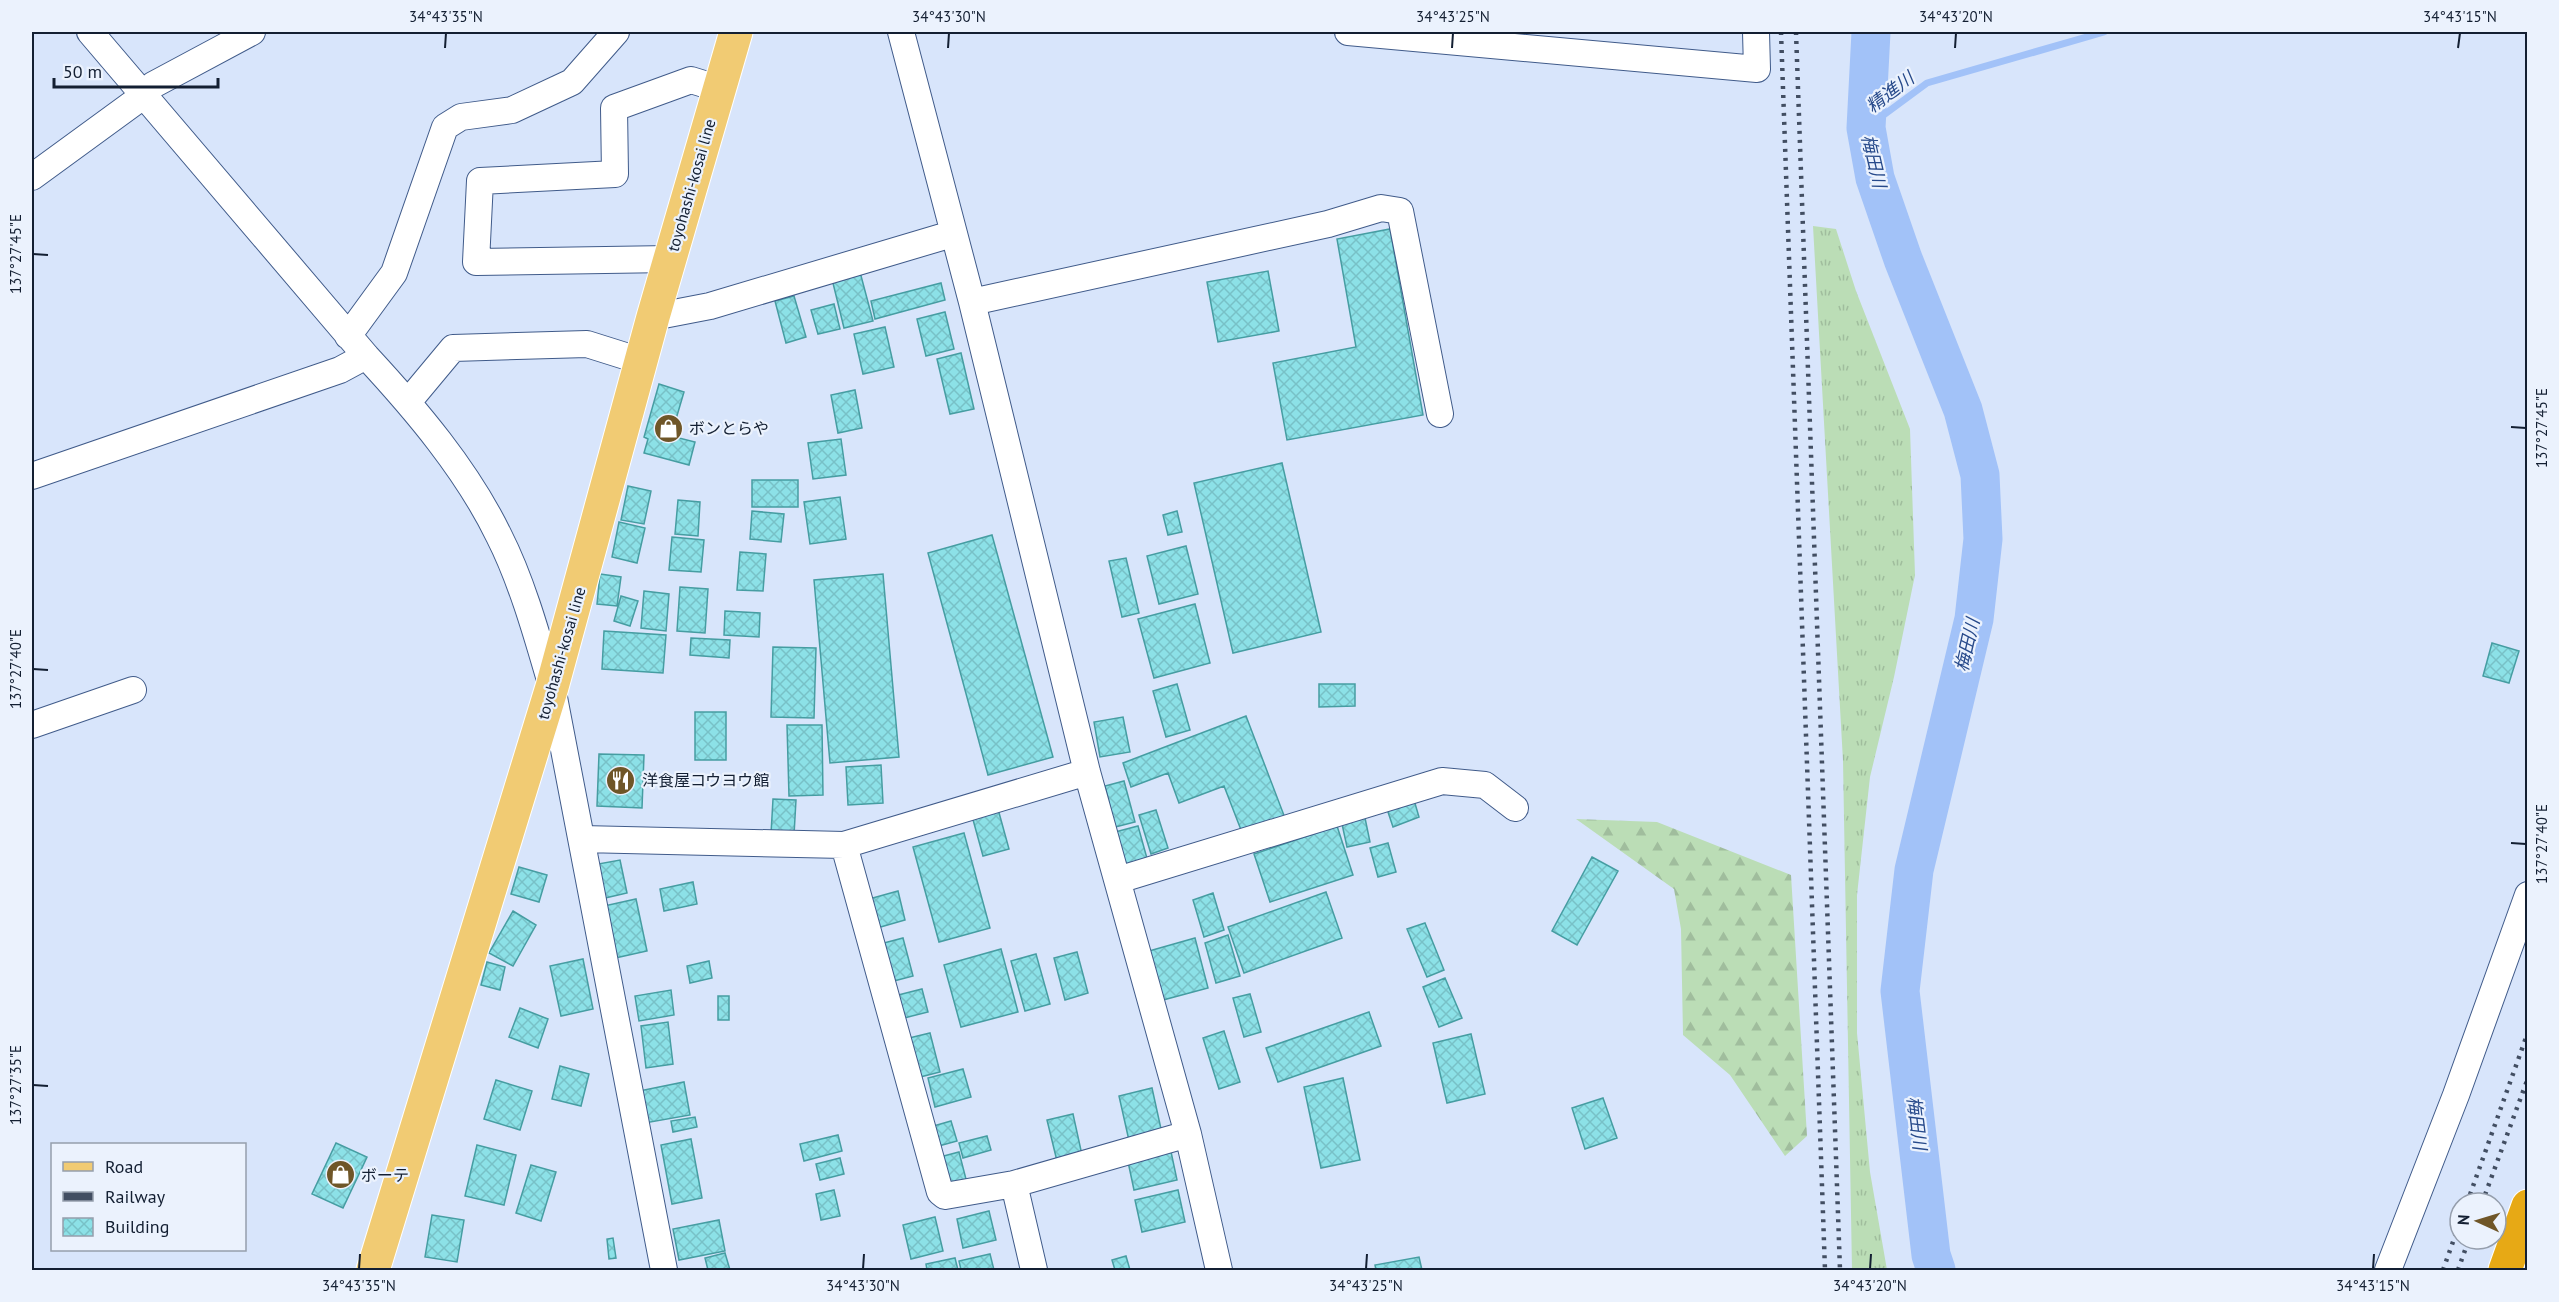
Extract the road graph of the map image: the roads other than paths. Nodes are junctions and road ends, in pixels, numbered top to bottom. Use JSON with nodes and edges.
{"nodes":[{"id":1,"x":90,"y":32,"type":"edge"},
{"id":2,"x":252,"y":32,"type":"edge"},
{"id":3,"x":736,"y":32,"type":"edge"},
{"id":4,"x":901,"y":32,"type":"edge"},
{"id":5,"x":1348,"y":32,"type":"edge"},
{"id":6,"x":1756,"y":32,"type":"edge"},
{"id":7,"x":604,"y":36,"type":"edge"},
{"id":8,"x":720,"y":89,"type":"junction"},
{"id":9,"x":143,"y":96,"type":"junction"},
{"id":10,"x":32,"y":177,"type":"edge"},
{"id":11,"x":952,"y":234,"type":"junction"},
{"id":12,"x":670,"y":259,"type":"junction"},
{"id":13,"x":972,"y":302,"type":"junction"},
{"id":14,"x":653,"y":317,"type":"junction"},
{"id":15,"x":348,"y":336,"type":"junction"},
{"id":16,"x":366,"y":356,"type":"junction"},
{"id":17,"x":641,"y":361,"type":"junction"},
{"id":18,"x":408,"y":402,"type":"junction"},
{"id":19,"x":1440,"y":414,"type":"dead end"},
{"id":20,"x":32,"y":476,"type":"edge"},
{"id":21,"x":552,"y":687,"type":"junction"},
{"id":22,"x":133,"y":690,"type":"dead end"},
{"id":23,"x":32,"y":726,"type":"edge"},
{"id":24,"x":1087,"y":772,"type":"junction"},
{"id":25,"x":1515,"y":808,"type":"dead end"},
{"id":26,"x":582,"y":839,"type":"junction"},
{"id":27,"x":844,"y":845,"type":"junction"},
{"id":28,"x":1118,"y":880,"type":"junction"},
{"id":29,"x":2528,"y":895,"type":"edge"},
{"id":30,"x":1188,"y":1134,"type":"junction"},
{"id":31,"x":1014,"y":1184,"type":"junction"},
{"id":32,"x":2528,"y":1206,"type":"edge"},
{"id":33,"x":2389,"y":1269,"type":"edge"},
{"id":34,"x":373,"y":1270,"type":"edge"},
{"id":35,"x":664,"y":1270,"type":"edge"},
{"id":36,"x":1034,"y":1270,"type":"edge"},
{"id":37,"x":1219,"y":1270,"type":"edge"},
{"id":38,"x":2505,"y":1270,"type":"edge"}],
"edges":[{"from":1,"to":9,"type":"street"},
{"from":2,"to":9,"type":"street"},
{"from":3,"to":8,"type":"main road","name":"toyohashi-kosai line"},
{"from":4,"to":11,"type":"street"},
{"from":5,"to":6,"type":"street"},
{"from":7,"to":15,"type":"street"},
{"from":8,"to":12,"type":"main road","name":"toyohashi-kosai line"},
{"from":8,"to":12,"type":"street"},
{"from":9,"to":10,"type":"street"},
{"from":9,"to":15,"type":"street"},
{"from":11,"to":13,"type":"street"},
{"from":11,"to":14,"type":"street"},
{"from":12,"to":14,"type":"main road","name":"toyohashi-kosai line"},
{"from":13,"to":19,"type":"street"},
{"from":13,"to":24,"type":"street"},
{"from":14,"to":17,"type":"main road","name":"toyohashi-kosai line"},
{"from":15,"to":16,"type":"street"},
{"from":16,"to":18,"type":"street"},
{"from":16,"to":20,"type":"street"},
{"from":17,"to":18,"type":"street"},
{"from":17,"to":21,"type":"main road","name":"toyohashi-kosai line"},
{"from":18,"to":21,"type":"street"},
{"from":21,"to":26,"type":"street"},
{"from":21,"to":34,"type":"main road","name":"toyohashi-kosai line"},
{"from":22,"to":23,"type":"street"},
{"from":24,"to":27,"type":"street"},
{"from":24,"to":28,"type":"street"},
{"from":25,"to":28,"type":"street"},
{"from":26,"to":27,"type":"street"},
{"from":26,"to":35,"type":"street"},
{"from":27,"to":31,"type":"street"},
{"from":28,"to":30,"type":"street"},
{"from":29,"to":33,"type":"street"},
{"from":30,"to":31,"type":"street"},
{"from":30,"to":37,"type":"street"},
{"from":31,"to":36,"type":"street"},
{"from":32,"to":38,"type":"highway"}]}
